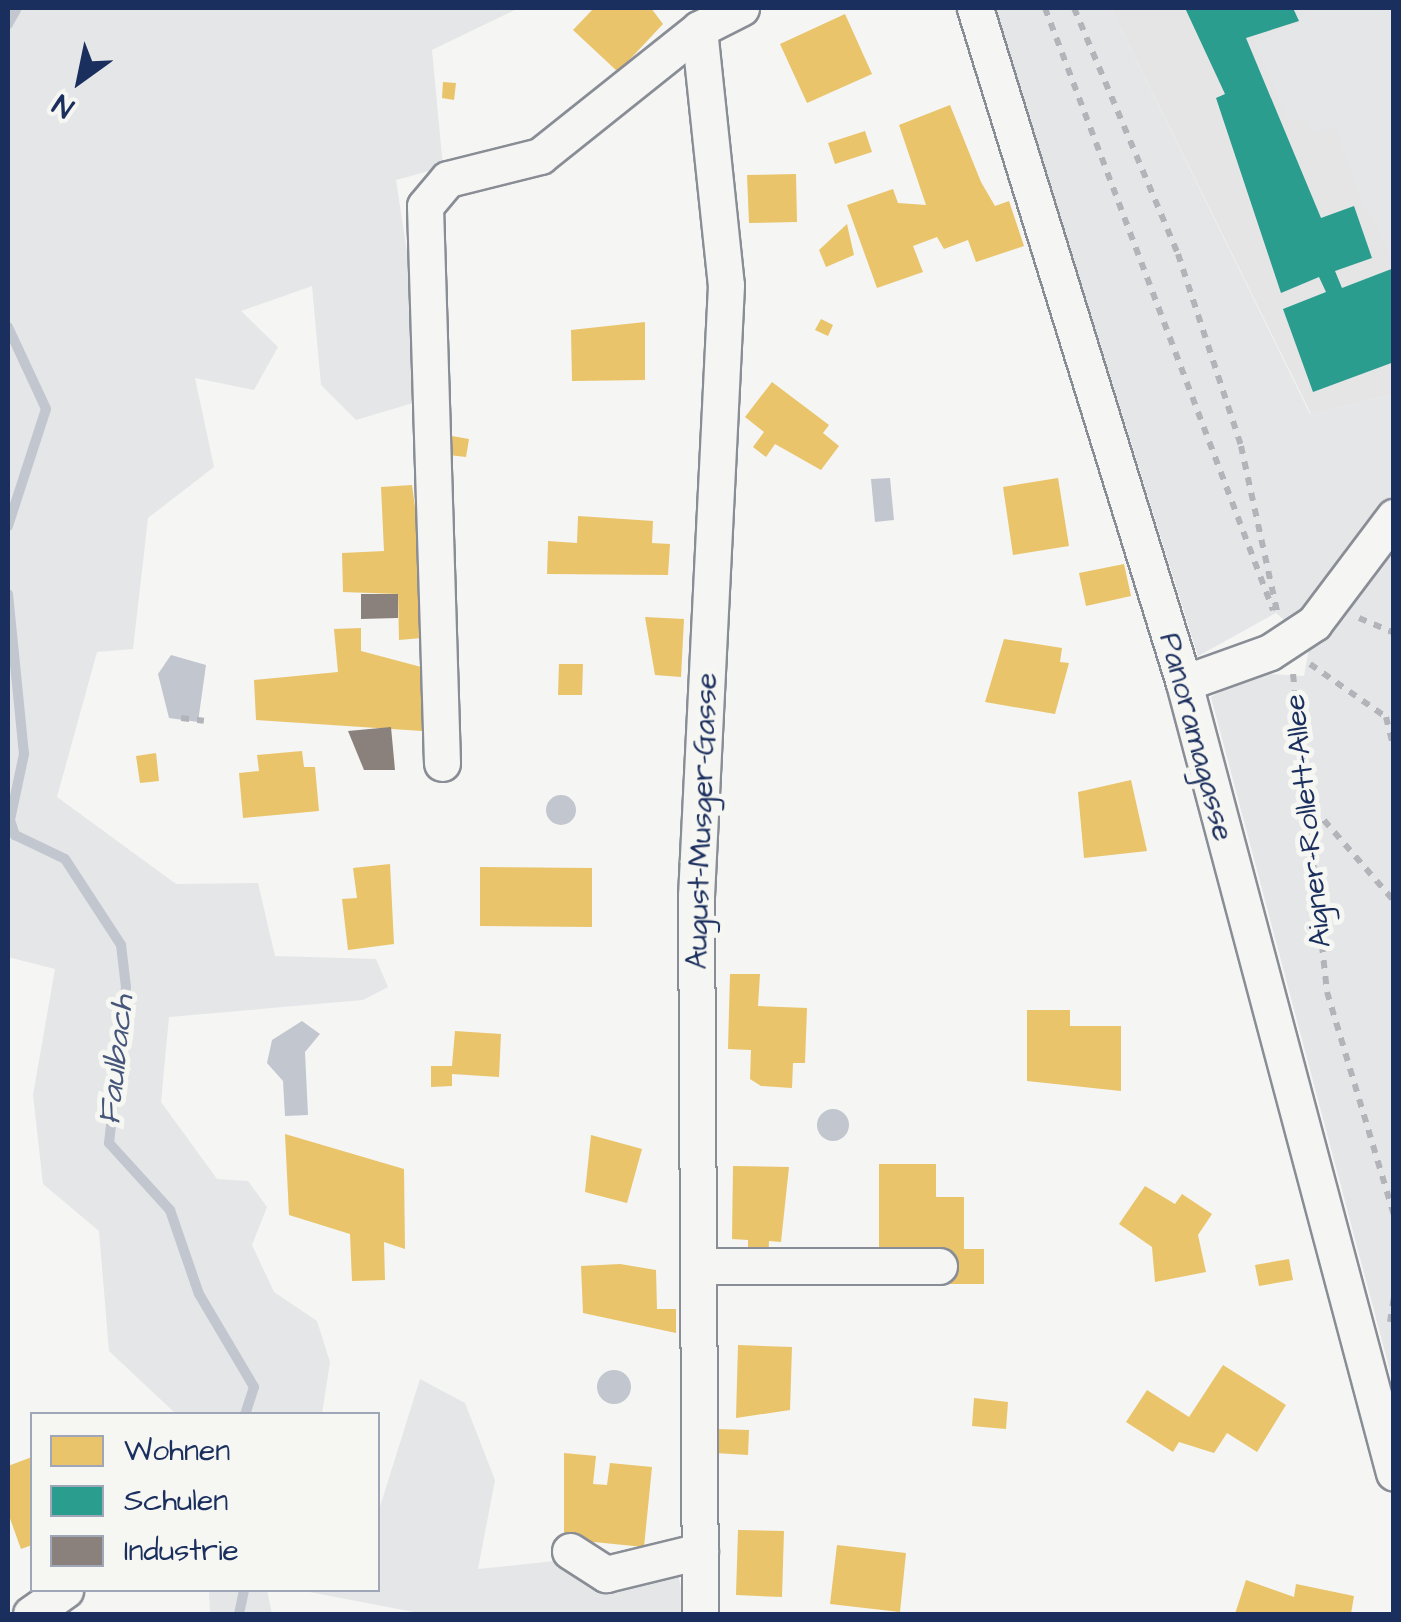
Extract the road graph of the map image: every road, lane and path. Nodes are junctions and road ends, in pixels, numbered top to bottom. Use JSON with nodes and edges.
{"nodes":[{"id":1,"x":742,"y":8,"type":"edge"},
{"id":2,"x":975,"y":8,"type":"edge"},
{"id":3,"x":1045,"y":8,"type":"edge"},
{"id":4,"x":1074,"y":8,"type":"edge"},
{"id":5,"x":699,"y":29,"type":"junction"},
{"id":6,"x":1394,"y":517,"type":"edge"},
{"id":7,"x":1286,"y":644,"type":"junction"},
{"id":8,"x":1184,"y":683,"type":"junction"},
{"id":9,"x":181,"y":718,"type":"dead end"},
{"id":10,"x":204,"y":721,"type":"dead end"},
{"id":11,"x":1394,"y":749,"type":"edge"},
{"id":12,"x":442,"y":763,"type":"dead end"},
{"id":13,"x":1301,"y":794,"type":"junction"},
{"id":14,"x":1394,"y":901,"type":"edge"},
{"id":15,"x":1394,"y":1216,"type":"edge"},
{"id":16,"x":699,"y":1266,"type":"junction"},
{"id":17,"x":939,"y":1266,"type":"dead end"},
{"id":18,"x":1394,"y":1473,"type":"edge"},
{"id":19,"x":700,"y":1550,"type":"junction"},
{"id":20,"x":570,"y":1551,"type":"dead end"},
{"id":21,"x":62,"y":1592,"type":"edge"},
{"id":22,"x":712,"y":1613,"type":"edge"},
{"id":23,"x":31,"y":1614,"type":"edge"}],
"edges":[{"from":1,"to":5,"type":"street"},
{"from":2,"to":8,"type":"street","name":"Panoramagasse"},
{"from":3,"to":4,"type":"path"},
{"from":5,"to":12,"type":"street"},
{"from":5,"to":16,"type":"street","name":"August-Musger-Gasse"},
{"from":6,"to":7,"type":"street"},
{"from":7,"to":8,"type":"street"},
{"from":7,"to":11,"type":"path"},
{"from":7,"to":13,"type":"path","name":"Aigner-Rollett-Allee"},
{"from":8,"to":18,"type":"street","name":"Panoramagasse"},
{"from":9,"to":10,"type":"path"},
{"from":13,"to":14,"type":"path"},
{"from":13,"to":15,"type":"path","name":"Aigner-Rollett-Allee"},
{"from":16,"to":17,"type":"street"},
{"from":16,"to":19,"type":"street","name":"August-Musger-Gasse"},
{"from":19,"to":20,"type":"street"},
{"from":19,"to":22,"type":"street","name":"August-Musger-Gasse"},
{"from":21,"to":23,"type":"street"}]}
